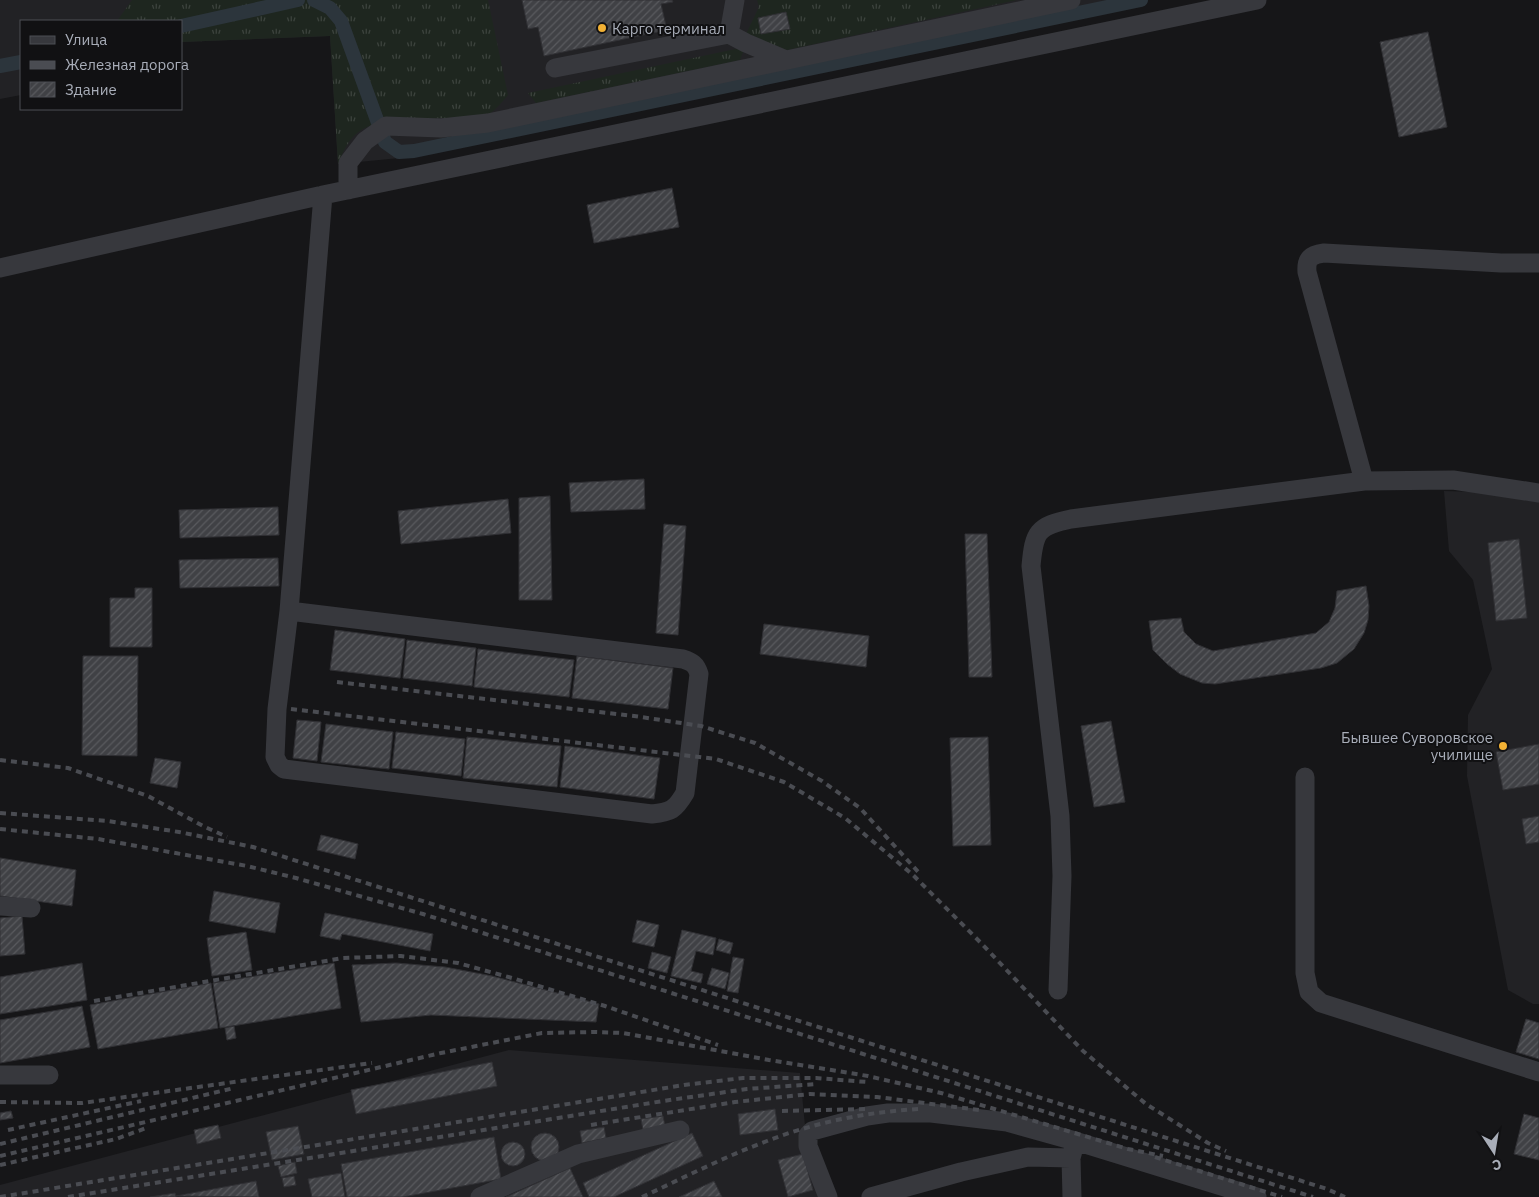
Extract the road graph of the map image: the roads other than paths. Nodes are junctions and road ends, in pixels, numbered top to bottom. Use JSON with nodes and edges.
{"nodes":[{"id":1,"x":735,"y":0,"type":"edge"},
{"id":2,"x":1071,"y":0,"type":"edge"},
{"id":3,"x":1257,"y":0,"type":"edge"},
{"id":4,"x":1201,"y":6,"type":"edge"},
{"id":5,"x":729,"y":34,"type":"junction"},
{"id":6,"x":786,"y":60,"type":"junction"},
{"id":7,"x":555,"y":68,"type":"dead end"},
{"id":8,"x":348,"y":190,"type":"junction"},
{"id":9,"x":323,"y":195,"type":"junction"},
{"id":10,"x":1539,"y":263,"type":"edge"},
{"id":11,"x":0,"y":268,"type":"edge"},
{"id":12,"x":1364,"y":481,"type":"junction"},
{"id":13,"x":1539,"y":493,"type":"edge"},
{"id":14,"x":289,"y":611,"type":"junction"},
{"id":15,"x":1305,"y":776,"type":"dead end"},
{"id":16,"x":0,"y":906,"type":"edge"},
{"id":17,"x":31,"y":908,"type":"dead end"},
{"id":18,"x":1058,"y":990,"type":"dead end"},
{"id":19,"x":1539,"y":1072,"type":"edge"},
{"id":20,"x":0,"y":1075,"type":"edge"},
{"id":21,"x":49,"y":1075,"type":"dead end"},
{"id":22,"x":680,"y":1130,"type":"dead end"},
{"id":23,"x":1073,"y":1149,"type":"junction"},
{"id":24,"x":480,"y":1197,"type":"edge"},
{"id":25,"x":828,"y":1197,"type":"edge"},
{"id":26,"x":871,"y":1197,"type":"edge"},
{"id":27,"x":1072,"y":1197,"type":"edge"},
{"id":28,"x":1257,"y":1197,"type":"edge"}],
"edges":[{"from":1,"to":5,"type":"street"},
{"from":2,"to":6,"type":"street"},
{"from":3,"to":4,"type":"street"},
{"from":4,"to":8,"type":"street"},
{"from":5,"to":6,"type":"street"},
{"from":5,"to":7,"type":"street"},
{"from":6,"to":8,"type":"street"},
{"from":8,"to":9,"type":"street"},
{"from":9,"to":11,"type":"street"},
{"from":9,"to":14,"type":"street"},
{"from":10,"to":12,"type":"street"},
{"from":12,"to":13,"type":"street"},
{"from":12,"to":18,"type":"street"},
{"from":14,"to":14,"type":"street"},
{"from":15,"to":19,"type":"street"},
{"from":16,"to":17,"type":"street"},
{"from":20,"to":21,"type":"street"},
{"from":22,"to":24,"type":"street"},
{"from":23,"to":25,"type":"street"},
{"from":23,"to":26,"type":"street"},
{"from":23,"to":27,"type":"street"},
{"from":23,"to":28,"type":"street"}]}
